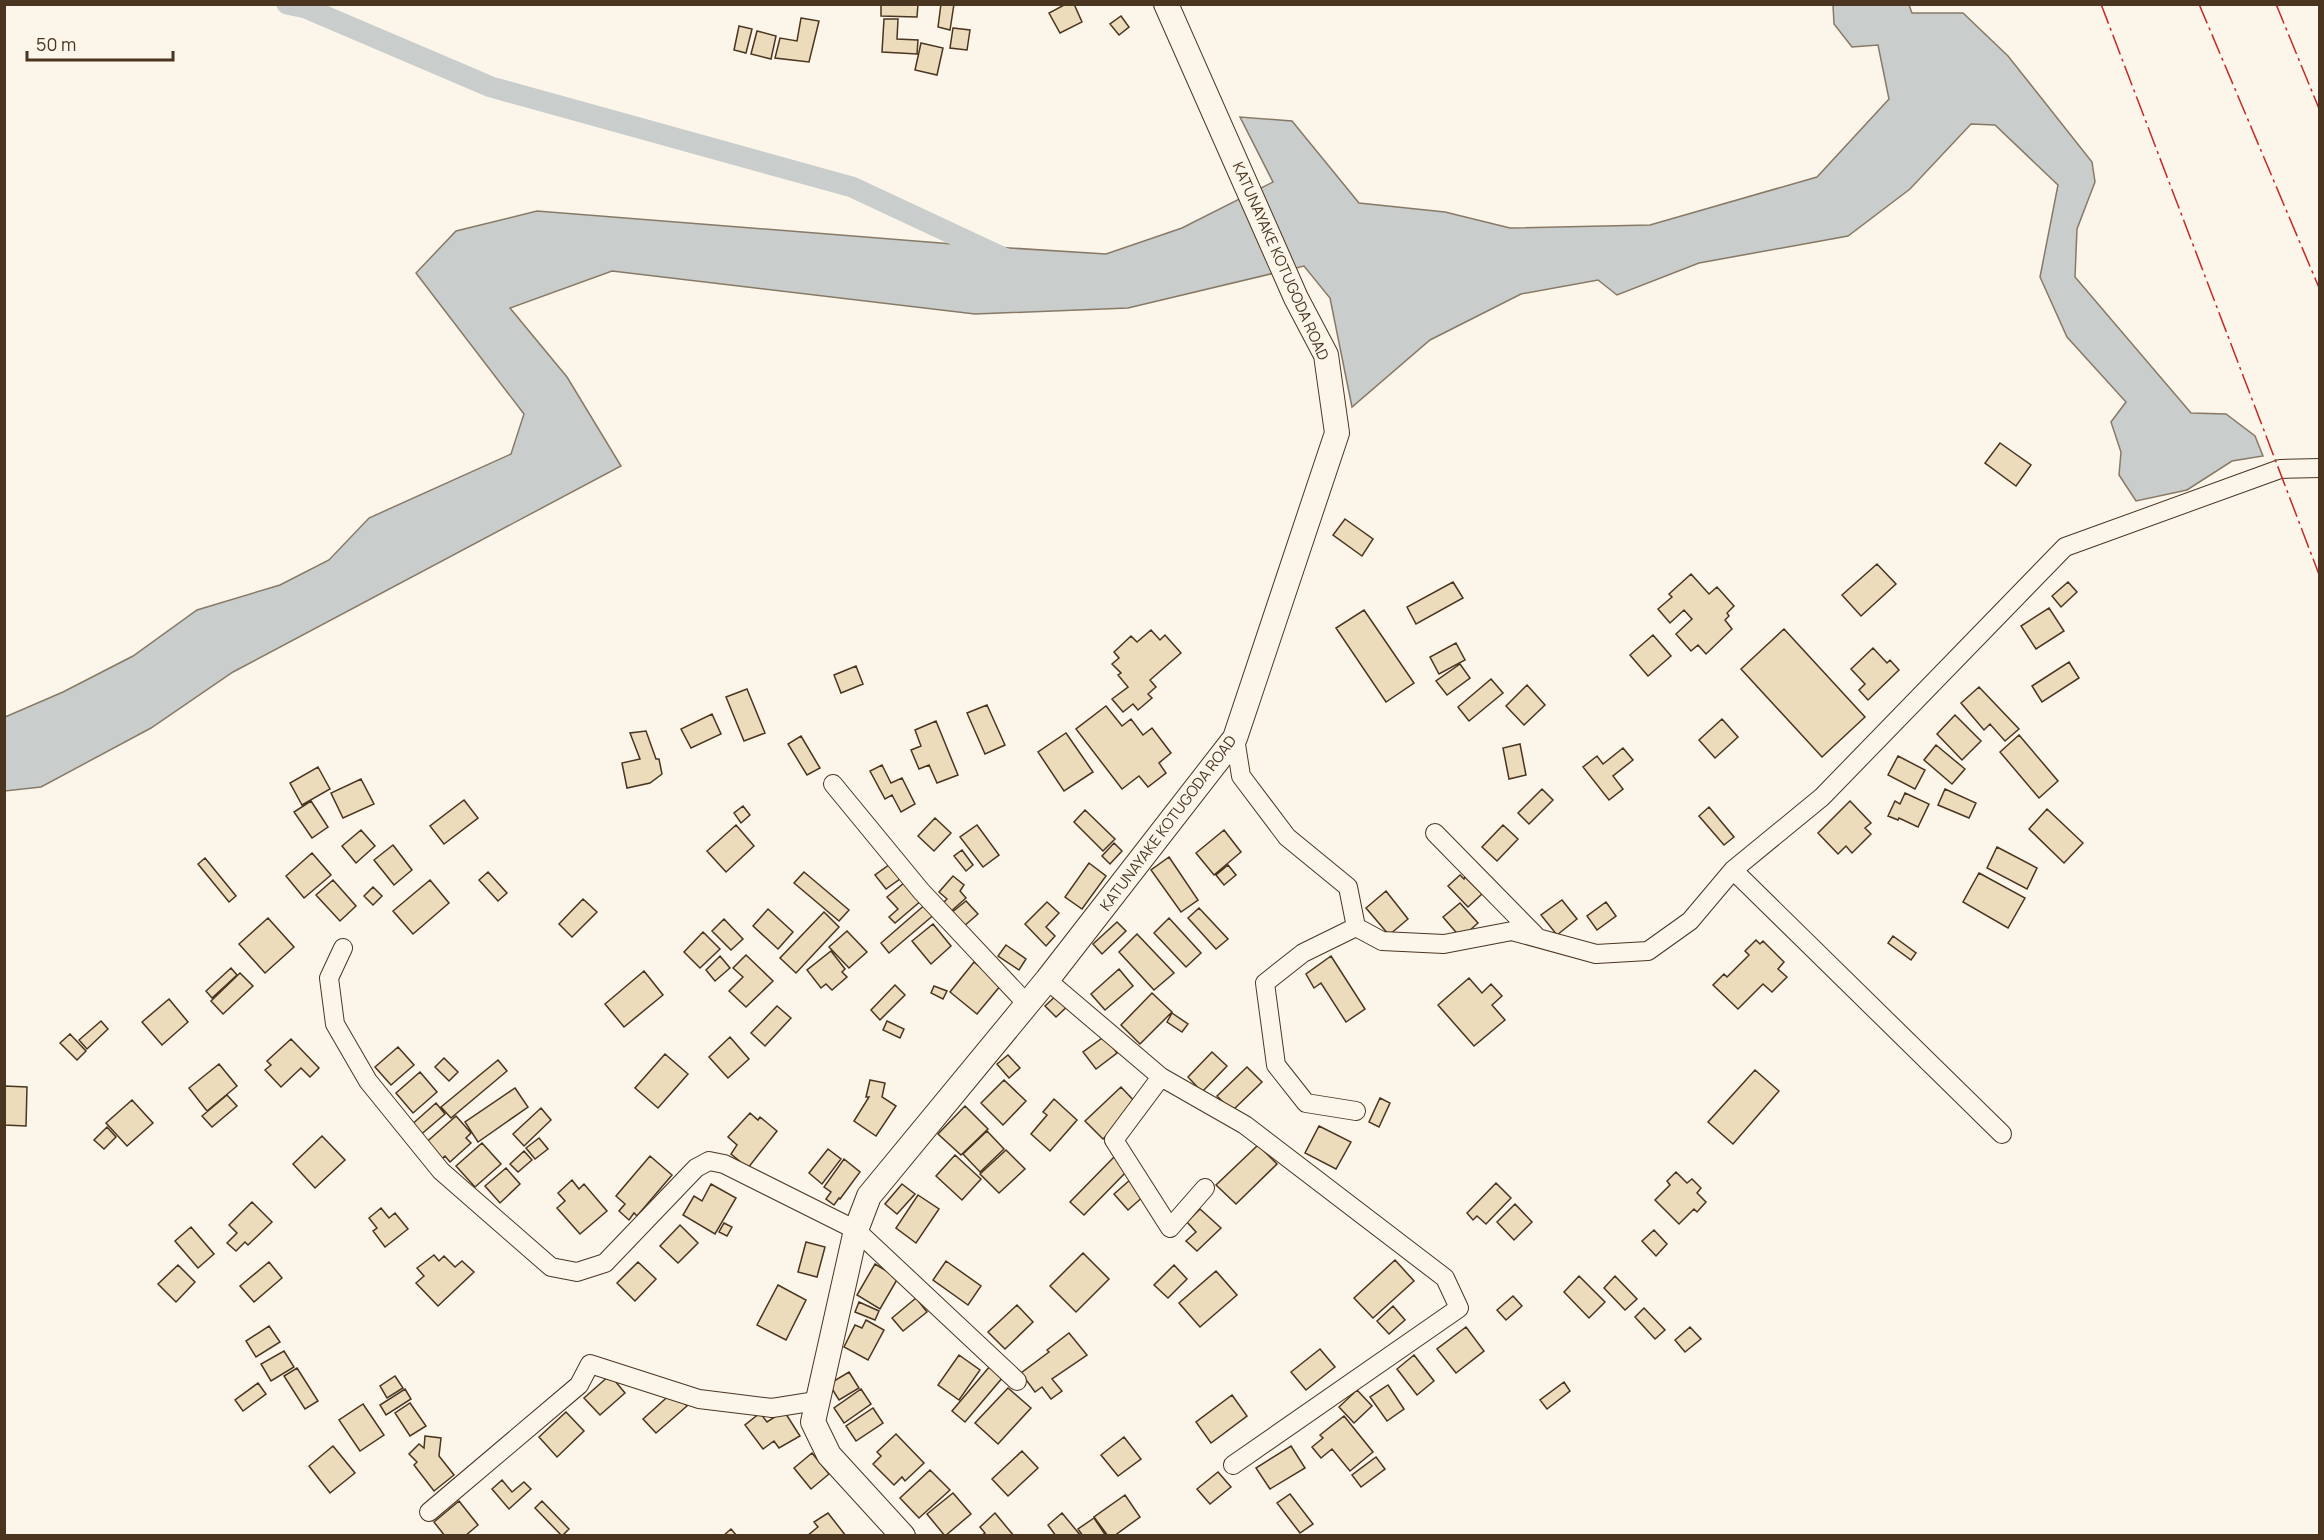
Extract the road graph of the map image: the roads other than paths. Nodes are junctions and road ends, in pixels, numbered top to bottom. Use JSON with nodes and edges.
{"nodes":[{"id":1,"x":1166,"y":4,"type":"edge"},
{"id":2,"x":2319,"y":468,"type":"edge"},
{"id":3,"x":1235,"y":738,"type":"junction"},
{"id":4,"x":833,"y":784,"type":"dead end"},
{"id":5,"x":1436,"y":833,"type":"dead end"},
{"id":6,"x":1733,"y":870,"type":"junction"},
{"id":7,"x":1356,"y":927,"type":"junction"},
{"id":8,"x":1539,"y":938,"type":"junction"},
{"id":9,"x":343,"y":948,"type":"dead end"},
{"id":10,"x":1047,"y":980,"type":"junction"},
{"id":11,"x":1027,"y":1004,"type":"junction"},
{"id":12,"x":1161,"y":1077,"type":"junction"},
{"id":13,"x":1356,"y":1111,"type":"dead end"},
{"id":14,"x":2002,"y":1134,"type":"dead end"},
{"id":15,"x":1205,"y":1188,"type":"dead end"},
{"id":16,"x":856,"y":1230,"type":"junction"},
{"id":17,"x":1017,"y":1381,"type":"dead end"},
{"id":18,"x":816,"y":1401,"type":"junction"},
{"id":19,"x":1233,"y":1465,"type":"dead end"},
{"id":20,"x":429,"y":1512,"type":"dead end"},
{"id":21,"x":903,"y":1536,"type":"edge"}],
"edges":[{"from":1,"to":3,"type":"main road","name":"KATUNAYAKE KOTUGODA ROAD"},
{"from":2,"to":6,"type":"street"},
{"from":3,"to":7,"type":"street"},
{"from":3,"to":10,"type":"main road","name":"KATUNAYAKE KOTUGODA ROAD"},
{"from":4,"to":11,"type":"street"},
{"from":5,"to":8,"type":"street"},
{"from":6,"to":8,"type":"street"},
{"from":6,"to":14,"type":"street"},
{"from":7,"to":8,"type":"street"},
{"from":7,"to":13,"type":"street"},
{"from":9,"to":16,"type":"street"},
{"from":10,"to":11,"type":"main road","name":"KATUNAYAKE KOTUGODA ROAD"},
{"from":10,"to":12,"type":"street"},
{"from":11,"to":16,"type":"main road","name":"KATUNAYAKE KOTUGODA ROAD"},
{"from":12,"to":15,"type":"street"},
{"from":12,"to":19,"type":"street"},
{"from":16,"to":17,"type":"street"},
{"from":16,"to":18,"type":"main road","name":"KATUNAYAKE KOTUGODA ROAD"},
{"from":18,"to":20,"type":"street"},
{"from":18,"to":21,"type":"main road","name":"KATUNAYAKE KOTUGODA ROAD"}]}
